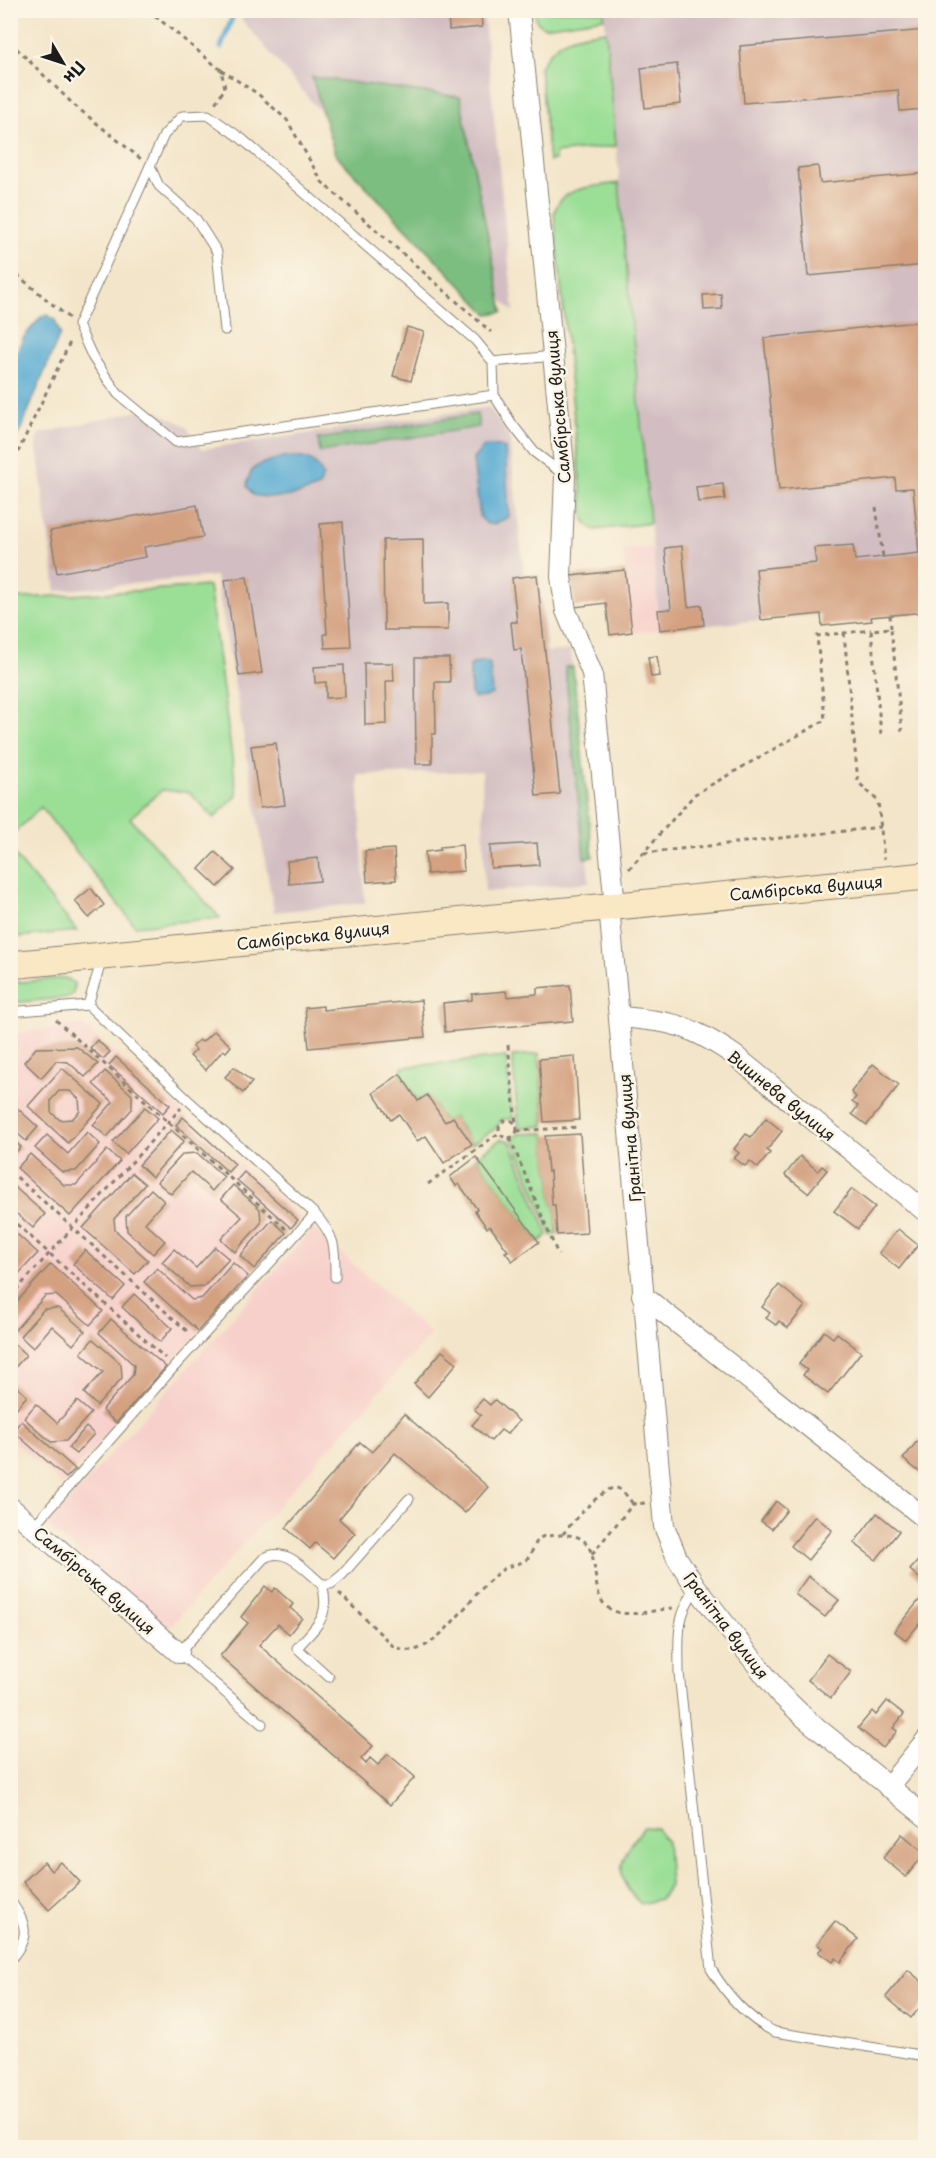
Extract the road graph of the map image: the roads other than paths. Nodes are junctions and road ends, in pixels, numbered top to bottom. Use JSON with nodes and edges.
{"nodes":[{"id":1,"x":519,"y":10,"type":"edge"},
{"id":2,"x":150,"y":166,"type":"junction"},
{"id":3,"x":225,"y":330,"type":"dead end"},
{"id":4,"x":553,"y":356,"type":"junction"},
{"id":5,"x":493,"y":362,"type":"junction"},
{"id":6,"x":494,"y":395,"type":"junction"},
{"id":7,"x":565,"y":476,"type":"junction"},
{"id":8,"x":926,"y":876,"type":"edge"},
{"id":9,"x":612,"y":899,"type":"junction"},
{"id":10,"x":103,"y":956,"type":"junction"},
{"id":11,"x":10,"y":965,"type":"edge"},
{"id":12,"x":88,"y":1005,"type":"junction"},
{"id":13,"x":10,"y":1012,"type":"edge"},
{"id":14,"x":619,"y":1017,"type":"junction"},
{"id":15,"x":926,"y":1212,"type":"edge"},
{"id":16,"x":315,"y":1214,"type":"junction"},
{"id":17,"x":335,"y":1277,"type":"dead end"},
{"id":18,"x":642,"y":1295,"type":"junction"},
{"id":19,"x":409,"y":1499,"type":"dead end"},
{"id":20,"x":10,"y":1507,"type":"edge"},
{"id":21,"x":926,"y":1519,"type":"edge"},
{"id":22,"x":33,"y":1527,"type":"junction"},
{"id":23,"x":327,"y":1584,"type":"junction"},
{"id":24,"x":696,"y":1587,"type":"junction"},
{"id":25,"x":179,"y":1653,"type":"junction"},
{"id":26,"x":329,"y":1677,"type":"dead end"},
{"id":27,"x":262,"y":1724,"type":"dead end"},
{"id":28,"x":926,"y":1740,"type":"edge"},
{"id":29,"x":888,"y":1787,"type":"junction"},
{"id":30,"x":926,"y":1817,"type":"edge"},
{"id":31,"x":10,"y":1900,"type":"edge"},
{"id":32,"x":10,"y":1960,"type":"edge"},
{"id":33,"x":926,"y":2056,"type":"edge"}],
"edges":[{"from":1,"to":4,"type":"street","name":"Самбірська вулиця"},
{"from":2,"to":3,"type":"lane"},
{"from":2,"to":5,"type":"lane"},
{"from":2,"to":6,"type":"lane"},
{"from":4,"to":5,"type":"lane"},
{"from":4,"to":7,"type":"street","name":"Самбірська вулиця"},
{"from":5,"to":6,"type":"lane"},
{"from":6,"to":7,"type":"lane"},
{"from":7,"to":9,"type":"street","name":"Самбірська вулиця"},
{"from":8,"to":9,"type":"main road","name":"Самбірська вулиця"},
{"from":9,"to":10,"type":"main road","name":"Самбірська вулиця"},
{"from":9,"to":14,"type":"street","name":"Гранітна вулиця"},
{"from":10,"to":11,"type":"main road","name":"Самбірська вулиця"},
{"from":10,"to":12,"type":"lane"},
{"from":12,"to":13,"type":"lane"},
{"from":12,"to":16,"type":"lane"},
{"from":14,"to":15,"type":"street","name":"Вишнева вулиця"},
{"from":14,"to":18,"type":"street","name":"Гранітна вулиця"},
{"from":16,"to":17,"type":"lane"},
{"from":16,"to":22,"type":"lane"},
{"from":18,"to":21,"type":"street"},
{"from":18,"to":24,"type":"street","name":"Гранітна вулиця"},
{"from":19,"to":23,"type":"lane"},
{"from":20,"to":22,"type":"street","name":"Самбірська вулиця"},
{"from":22,"to":25,"type":"street","name":"Самбірська вулиця"},
{"from":23,"to":25,"type":"lane"},
{"from":23,"to":26,"type":"lane"},
{"from":24,"to":29,"type":"street","name":"Гранітна вулиця"},
{"from":24,"to":33,"type":"lane"},
{"from":25,"to":27,"type":"lane"},
{"from":28,"to":29,"type":"street"},
{"from":29,"to":30,"type":"street","name":"Гранітна вулиця"},
{"from":31,"to":32,"type":"lane"}]}
